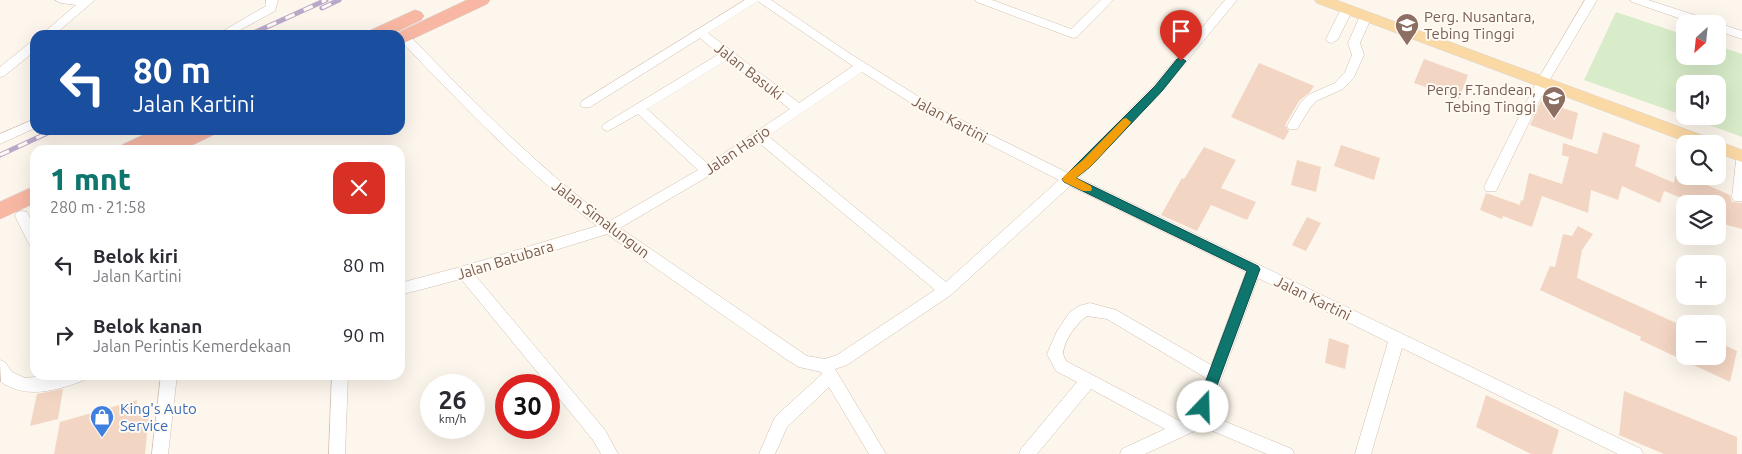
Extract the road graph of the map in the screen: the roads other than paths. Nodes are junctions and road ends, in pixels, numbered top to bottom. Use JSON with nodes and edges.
{"nodes":[{"id":1,"x":61,"y":0,"type":"edge"},
{"id":2,"x":272,"y":0,"type":"edge"},
{"id":3,"x":451,"y":0,"type":"edge"},
{"id":4,"x":481,"y":0,"type":"edge"},
{"id":5,"x":753,"y":0,"type":"edge"},
{"id":6,"x":763,"y":0,"type":"edge"},
{"id":7,"x":981,"y":0,"type":"edge"},
{"id":8,"x":1107,"y":0,"type":"edge"},
{"id":9,"x":1231,"y":0,"type":"edge"},
{"id":10,"x":1322,"y":0,"type":"edge"},
{"id":11,"x":1592,"y":0,"type":"edge"},
{"id":12,"x":1636,"y":0,"type":"edge"},
{"id":13,"x":87,"y":1,"type":"edge"},
{"id":14,"x":1347,"y":9,"type":"junction"},
{"id":15,"x":1682,"y":15,"type":"edge"},
{"id":16,"x":1366,"y":16,"type":"junction"},
{"id":17,"x":53,"y":30,"type":"edge"},
{"id":18,"x":231,"y":30,"type":"edge"},
{"id":19,"x":386,"y":30,"type":"edge"},
{"id":20,"x":1726,"y":30,"type":"edge"},
{"id":21,"x":700,"y":33,"type":"junction"},
{"id":22,"x":1742,"y":35,"type":"edge"},
{"id":23,"x":405,"y":37,"type":"edge"},
{"id":24,"x":1332,"y":39,"type":"dead end"},
{"id":25,"x":405,"y":41,"type":"edge"},
{"id":26,"x":30,"y":49,"type":"edge"},
{"id":27,"x":727,"y":54,"type":"junction"},
{"id":28,"x":862,"y":66,"type":"junction"},
{"id":29,"x":0,"y":73,"type":"edge"},
{"id":30,"x":1543,"y":81,"type":"junction"},
{"id":31,"x":586,"y":104,"type":"dead end"},
{"id":32,"x":639,"y":108,"type":"junction"},
{"id":33,"x":798,"y":109,"type":"junction"},
{"id":34,"x":30,"y":125,"type":"edge"},
{"id":35,"x":1294,"y":126,"type":"dead end"},
{"id":36,"x":608,"y":127,"type":"dead end"},
{"id":37,"x":160,"y":135,"type":"edge"},
{"id":38,"x":196,"y":135,"type":"edge"},
{"id":39,"x":1686,"y":135,"type":"edge"},
{"id":40,"x":759,"y":136,"type":"junction"},
{"id":41,"x":0,"y":139,"type":"edge"},
{"id":42,"x":140,"y":145,"type":"edge"},
{"id":43,"x":174,"y":145,"type":"edge"},
{"id":44,"x":1726,"y":149,"type":"edge"},
{"id":45,"x":1742,"y":156,"type":"edge"},
{"id":46,"x":1742,"y":161,"type":"edge"},
{"id":47,"x":707,"y":171,"type":"junction"},
{"id":48,"x":1068,"y":179,"type":"junction"},
{"id":49,"x":1491,"y":187,"type":"dead end"},
{"id":50,"x":30,"y":196,"type":"edge"},
{"id":51,"x":1739,"y":197,"type":"dead end"},
{"id":52,"x":0,"y":211,"type":"edge"},
{"id":53,"x":28,"y":213,"type":"edge"},
{"id":54,"x":0,"y":226,"type":"edge"},
{"id":55,"x":609,"y":228,"type":"junction"},
{"id":56,"x":1254,"y":269,"type":"junction"},
{"id":57,"x":464,"y":272,"type":"junction"},
{"id":58,"x":405,"y":288,"type":"edge"},
{"id":59,"x":946,"y":292,"type":"junction"},
{"id":60,"x":1396,"y":338,"type":"junction"},
{"id":61,"x":0,"y":367,"type":"edge"},
{"id":62,"x":828,"y":371,"type":"junction"},
{"id":63,"x":1214,"y":375,"type":"junction"},
{"id":64,"x":57,"y":380,"type":"edge"},
{"id":65,"x":168,"y":380,"type":"edge"},
{"id":66,"x":340,"y":380,"type":"edge"},
{"id":67,"x":1089,"y":380,"type":"junction"},
{"id":68,"x":1208,"y":422,"type":"junction"},
{"id":69,"x":1182,"y":430,"type":"junction"},
{"id":70,"x":160,"y":454,"type":"edge"},
{"id":71,"x":337,"y":454,"type":"edge"},
{"id":72,"x":610,"y":454,"type":"edge"},
{"id":73,"x":767,"y":454,"type":"edge"},
{"id":74,"x":878,"y":454,"type":"edge"},
{"id":75,"x":1027,"y":454,"type":"edge"},
{"id":76,"x":1128,"y":454,"type":"edge"},
{"id":77,"x":1286,"y":454,"type":"edge"},
{"id":78,"x":1362,"y":454,"type":"edge"},
{"id":79,"x":1635,"y":454,"type":"edge"}],
"edges":[{"from":1,"to":13,"type":"street"},
{"from":2,"to":18,"type":"street"},
{"from":3,"to":19,"type":"highway"},
{"from":4,"to":23,"type":"highway"},
{"from":5,"to":21,"type":"street"},
{"from":6,"to":28,"type":"street","name":"Jalan Kartini"},
{"from":7,"to":8,"type":"street"},
{"from":9,"to":48,"type":"street"},
{"from":10,"to":14,"type":"main road"},
{"from":11,"to":30,"type":"street"},
{"from":12,"to":15,"type":"street"},
{"from":13,"to":17,"type":"street"},
{"from":14,"to":16,"type":"main road"},
{"from":14,"to":24,"type":"street"},
{"from":16,"to":30,"type":"main road"},
{"from":16,"to":35,"type":"street"},
{"from":20,"to":22,"type":"street"},
{"from":21,"to":27,"type":"street","name":"Jalan Basuki"},
{"from":21,"to":31,"type":"street"},
{"from":25,"to":55,"type":"street","name":"Jalan Simalungun"},
{"from":26,"to":29,"type":"street"},
{"from":27,"to":32,"type":"street"},
{"from":27,"to":33,"type":"street","name":"Jalan Basuki"},
{"from":28,"to":33,"type":"street","name":"Jalan Harjo"},
{"from":28,"to":48,"type":"street","name":"Jalan Kartini"},
{"from":30,"to":39,"type":"main road"},
{"from":30,"to":49,"type":"street"},
{"from":32,"to":36,"type":"street"},
{"from":32,"to":47,"type":"street"},
{"from":33,"to":40,"type":"street","name":"Jalan Harjo"},
{"from":34,"to":41,"type":"street"},
{"from":37,"to":42,"type":"highway"},
{"from":38,"to":43,"type":"highway"},
{"from":40,"to":47,"type":"street","name":"Jalan Harjo"},
{"from":40,"to":59,"type":"street"},
{"from":44,"to":45,"type":"main road"},
{"from":46,"to":51,"type":"street"},
{"from":47,"to":55,"type":"street","name":"Jalan Harjo"},
{"from":48,"to":56,"type":"street","name":"Jalan Kartini"},
{"from":48,"to":59,"type":"street"},
{"from":50,"to":52,"type":"highway"},
{"from":53,"to":54,"type":"highway"},
{"from":55,"to":57,"type":"street","name":"Jalan Batubara"},
{"from":55,"to":62,"type":"street","name":"Jalan Simalungun"},
{"from":56,"to":60,"type":"street","name":"Jalan Kartini"},
{"from":56,"to":63,"type":"street"},
{"from":57,"to":58,"type":"street","name":"Jalan Batubara"},
{"from":57,"to":72,"type":"street"},
{"from":59,"to":62,"type":"street"},
{"from":60,"to":78,"type":"street"},
{"from":60,"to":79,"type":"street","name":"Jalan Kartini"},
{"from":61,"to":64,"type":"street"},
{"from":62,"to":73,"type":"street"},
{"from":62,"to":74,"type":"street"},
{"from":63,"to":67,"type":"street"},
{"from":63,"to":68,"type":"street"},
{"from":65,"to":70,"type":"street"},
{"from":66,"to":71,"type":"street"},
{"from":67,"to":69,"type":"street"},
{"from":67,"to":75,"type":"street"},
{"from":68,"to":69,"type":"street"},
{"from":68,"to":77,"type":"street"},
{"from":69,"to":76,"type":"street"}]}
